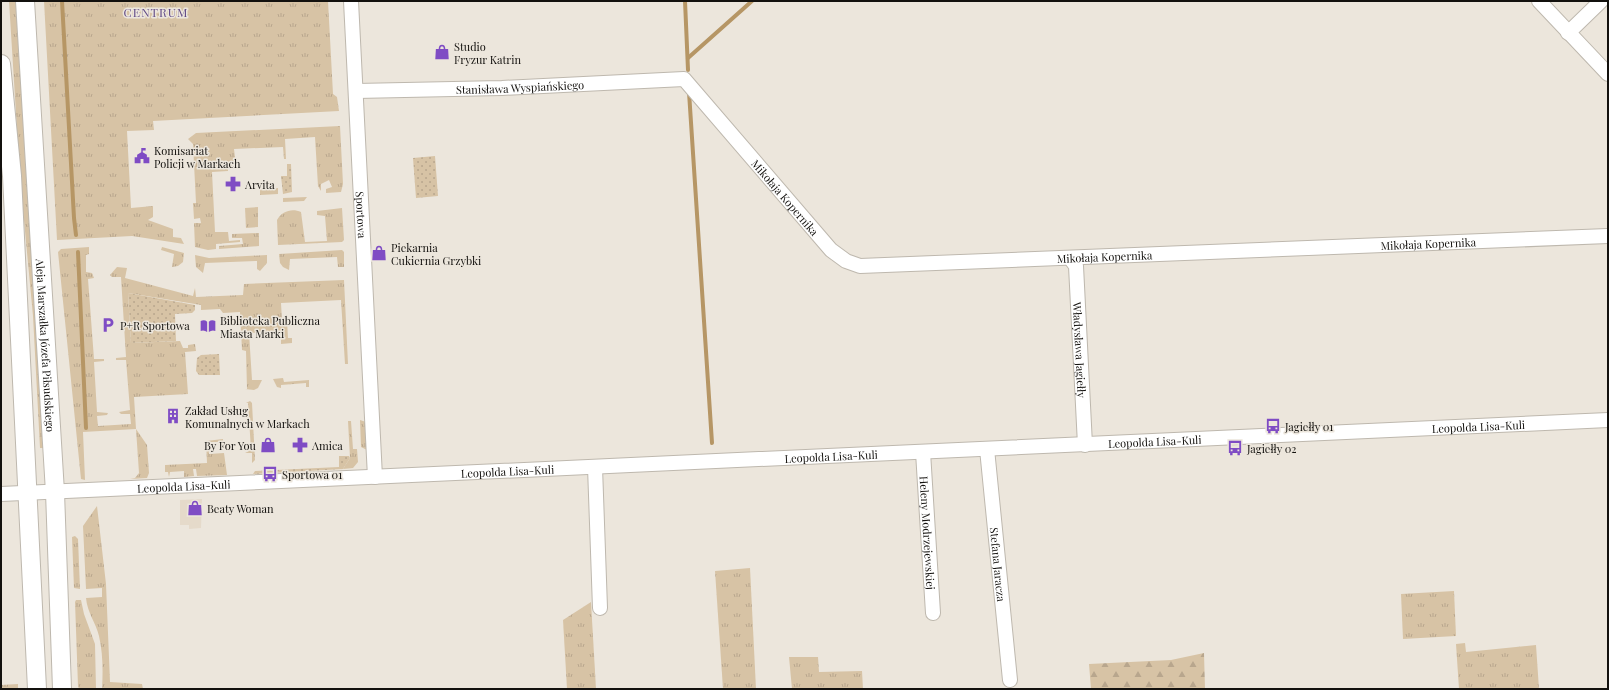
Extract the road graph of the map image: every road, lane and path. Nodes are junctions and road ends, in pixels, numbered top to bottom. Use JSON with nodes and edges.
{"nodes":[{"id":1,"x":25,"y":1,"type":"edge"},
{"id":2,"x":351,"y":1,"type":"edge"},
{"id":3,"x":1538,"y":1,"type":"edge"},
{"id":4,"x":1601,"y":1,"type":"edge"},
{"id":5,"x":1568,"y":33,"type":"junction"},
{"id":6,"x":1,"y":64,"type":"edge"},
{"id":7,"x":1608,"y":74,"type":"edge"},
{"id":8,"x":684,"y":79,"type":"joint"},
{"id":9,"x":356,"y":91,"type":"junction"},
{"id":10,"x":1608,"y":236,"type":"edge"},
{"id":11,"x":1070,"y":258,"type":"junction"},
{"id":12,"x":1608,"y":420,"type":"edge"},
{"id":13,"x":1085,"y":444,"type":"junction"},
{"id":14,"x":987,"y":449,"type":"junction"},
{"id":15,"x":923,"y":452,"type":"junction"},
{"id":16,"x":595,"y":467,"type":"junction"},
{"id":17,"x":375,"y":477,"type":"junction"},
{"id":18,"x":55,"y":492,"type":"junction"},
{"id":19,"x":28,"y":493,"type":"junction"},
{"id":20,"x":1,"y":494,"type":"edge"},
{"id":21,"x":600,"y":608,"type":"dead end"},
{"id":22,"x":933,"y":613,"type":"dead end"},
{"id":23,"x":1010,"y":680,"type":"dead end"},
{"id":24,"x":37,"y":687,"type":"edge"},
{"id":25,"x":62,"y":688,"type":"edge"}],
"edges":[{"from":1,"to":18,"type":"main road","name":"Aleja Marszałka Józefa Piłsudskiego"},
{"from":2,"to":9,"type":"street","name":"Sportowa"},
{"from":3,"to":5,"type":"street"},
{"from":4,"to":5,"type":"street"},
{"from":5,"to":7,"type":"street"},
{"from":6,"to":19,"type":"main road"},
{"from":8,"to":9,"type":"street","name":"Stanisława Wyspiańskiego"},
{"from":8,"to":11,"type":"street","name":"Mikołaja Kopernika"},
{"from":9,"to":17,"type":"street","name":"Sportowa"},
{"from":10,"to":11,"type":"street","name":"Mikołaja Kopernika"},
{"from":11,"to":13,"type":"street","name":"Władysława Jagiełły"},
{"from":12,"to":13,"type":"street","name":"Leopolda Lisa-Kuli"},
{"from":13,"to":14,"type":"street","name":"Leopolda Lisa-Kuli"},
{"from":14,"to":15,"type":"street","name":"Leopolda Lisa-Kuli"},
{"from":14,"to":23,"type":"street","name":"Stefana Jaracza"},
{"from":15,"to":16,"type":"street","name":"Leopolda Lisa-Kuli"},
{"from":15,"to":22,"type":"street","name":"Heleny Modrzejewskiej"},
{"from":16,"to":17,"type":"street","name":"Leopolda Lisa-Kuli"},
{"from":16,"to":21,"type":"street"},
{"from":17,"to":18,"type":"street","name":"Leopolda Lisa-Kuli"},
{"from":18,"to":19,"type":"street","name":"Leopolda Lisa-Kuli"},
{"from":18,"to":25,"type":"main road","name":"Aleja Marszałka Józefa Piłsudskiego"},
{"from":19,"to":20,"type":"street","name":"Leopolda Lisa-Kuli"},
{"from":19,"to":24,"type":"main road"}]}
